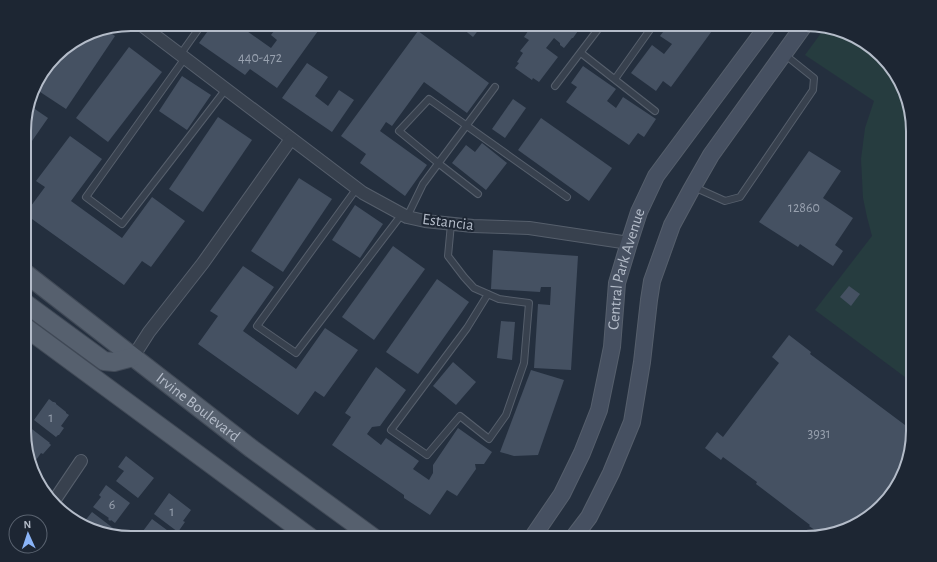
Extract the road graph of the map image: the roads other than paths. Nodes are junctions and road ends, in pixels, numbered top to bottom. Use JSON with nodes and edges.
{"nodes":[{"id":1,"x":149,"y":31,"type":"edge"},
{"id":2,"x":198,"y":31,"type":"edge"},
{"id":3,"x":597,"y":31,"type":"edge"},
{"id":4,"x":649,"y":31,"type":"edge"},
{"id":5,"x":764,"y":31,"type":"edge"},
{"id":6,"x":800,"y":31,"type":"edge"},
{"id":7,"x":581,"y":53,"type":"junction"},
{"id":8,"x":784,"y":54,"type":"junction"},
{"id":9,"x":182,"y":56,"type":"junction"},
{"id":10,"x":615,"y":79,"type":"junction"},
{"id":11,"x":555,"y":86,"type":"dead end"},
{"id":12,"x":495,"y":87,"type":"dead end"},
{"id":13,"x":226,"y":89,"type":"junction"},
{"id":14,"x":655,"y":111,"type":"dead end"},
{"id":15,"x":466,"y":126,"type":"junction"},
{"id":16,"x":291,"y":139,"type":"junction"},
{"id":17,"x":438,"y":163,"type":"junction"},
{"id":18,"x":693,"y":186,"type":"junction"},
{"id":19,"x":357,"y":188,"type":"junction"},
{"id":20,"x":478,"y":194,"type":"dead end"},
{"id":21,"x":567,"y":197,"type":"dead end"},
{"id":22,"x":404,"y":215,"type":"junction"},
{"id":23,"x":451,"y":224,"type":"junction"},
{"id":24,"x":628,"y":243,"type":"junction"},
{"id":25,"x":31,"y":278,"type":"edge"},
{"id":26,"x":488,"y":294,"type":"junction"},
{"id":27,"x":31,"y":308,"type":"edge"},
{"id":28,"x":31,"y":331,"type":"edge"},
{"id":29,"x":134,"y":357,"type":"junction"},
{"id":30,"x":81,"y":461,"type":"dead end"},
{"id":31,"x":56,"y":497,"type":"edge"},
{"id":32,"x":302,"y":531,"type":"edge"},
{"id":33,"x":364,"y":531,"type":"edge"},
{"id":34,"x":537,"y":531,"type":"edge"},
{"id":35,"x":578,"y":531,"type":"edge"}],
"edges":[{"from":1,"to":9,"type":"street","name":"Estancia"},
{"from":2,"to":9,"type":"lane"},
{"from":3,"to":7,"type":"lane"},
{"from":4,"to":10,"type":"lane"},
{"from":5,"to":24,"type":"street","name":"Central Park Avenue"},
{"from":6,"to":8,"type":"street","name":"Central Park Avenue"},
{"from":7,"to":10,"type":"lane"},
{"from":7,"to":11,"type":"lane"},
{"from":8,"to":18,"type":"street","name":"Central Park Avenue"},
{"from":8,"to":18,"type":"lane"},
{"from":9,"to":13,"type":"street","name":"Estancia"},
{"from":9,"to":13,"type":"lane"},
{"from":10,"to":14,"type":"lane"},
{"from":12,"to":15,"type":"lane"},
{"from":13,"to":16,"type":"street","name":"Estancia"},
{"from":15,"to":17,"type":"lane"},
{"from":15,"to":17,"type":"lane"},
{"from":15,"to":21,"type":"lane"},
{"from":16,"to":19,"type":"street","name":"Estancia"},
{"from":16,"to":29,"type":"street"},
{"from":17,"to":20,"type":"lane"},
{"from":17,"to":22,"type":"lane"},
{"from":18,"to":35,"type":"street","name":"Central Park Avenue"},
{"from":19,"to":22,"type":"street","name":"Estancia"},
{"from":19,"to":22,"type":"lane"},
{"from":22,"to":23,"type":"street","name":"Estancia"},
{"from":23,"to":24,"type":"street","name":"Estancia"},
{"from":23,"to":26,"type":"lane"},
{"from":24,"to":34,"type":"street","name":"Central Park Avenue"},
{"from":25,"to":29,"type":"main road","name":"Irvine Boulevard"},
{"from":26,"to":26,"type":"lane"},
{"from":27,"to":29,"type":"main road"},
{"from":28,"to":32,"type":"main road"},
{"from":29,"to":33,"type":"main road","name":"Irvine Boulevard"},
{"from":30,"to":31,"type":"street"}]}
